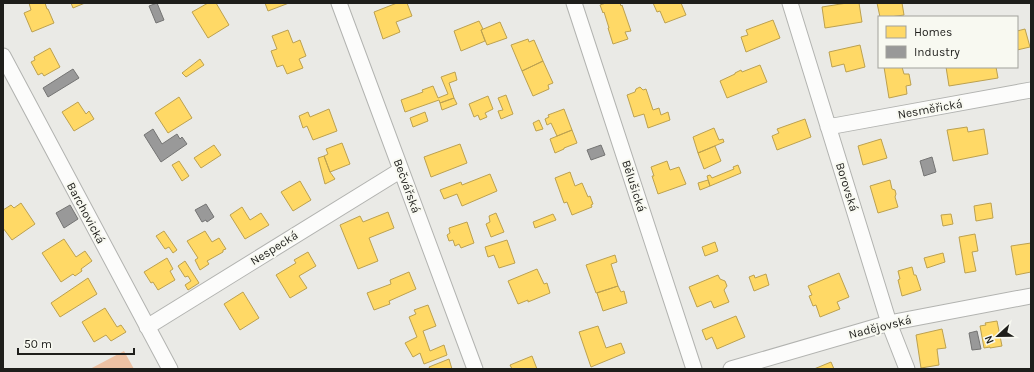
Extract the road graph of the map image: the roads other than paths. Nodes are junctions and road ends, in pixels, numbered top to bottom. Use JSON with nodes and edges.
{"nodes":[{"id":1,"x":340,"y":3,"type":"edge"},
{"id":2,"x":574,"y":3,"type":"edge"},
{"id":3,"x":790,"y":3,"type":"edge"},
{"id":4,"x":3,"y":56,"type":"edge"},
{"id":5,"x":1031,"y":90,"type":"edge"},
{"id":6,"x":828,"y":127,"type":"junction"},
{"id":7,"x":401,"y":170,"type":"junction"},
{"id":8,"x":1031,"y":296,"type":"edge"},
{"id":9,"x":889,"y":323,"type":"junction"},
{"id":10,"x":146,"y":326,"type":"junction"},
{"id":11,"x":170,"y":369,"type":"edge"},
{"id":12,"x":475,"y":369,"type":"edge"},
{"id":13,"x":694,"y":369,"type":"edge"},
{"id":14,"x":731,"y":369,"type":"edge"},
{"id":15,"x":907,"y":369,"type":"edge"}],
"edges":[{"from":1,"to":7,"type":"street","name":"Bečvářská"},
{"from":2,"to":13,"type":"street","name":"Bělušická"},
{"from":3,"to":6,"type":"street","name":"Borovská"},
{"from":4,"to":10,"type":"street","name":"Barchovická"},
{"from":5,"to":6,"type":"street","name":"Nesměřická"},
{"from":6,"to":9,"type":"street","name":"Borovská"},
{"from":7,"to":10,"type":"street","name":"Nespecká"},
{"from":7,"to":12,"type":"street","name":"Bečvářská"},
{"from":8,"to":9,"type":"street","name":"Nadějovská"},
{"from":9,"to":14,"type":"street","name":"Nadějovská"},
{"from":9,"to":15,"type":"street","name":"Borovská"},
{"from":10,"to":11,"type":"street","name":"Barchovická"}]}
